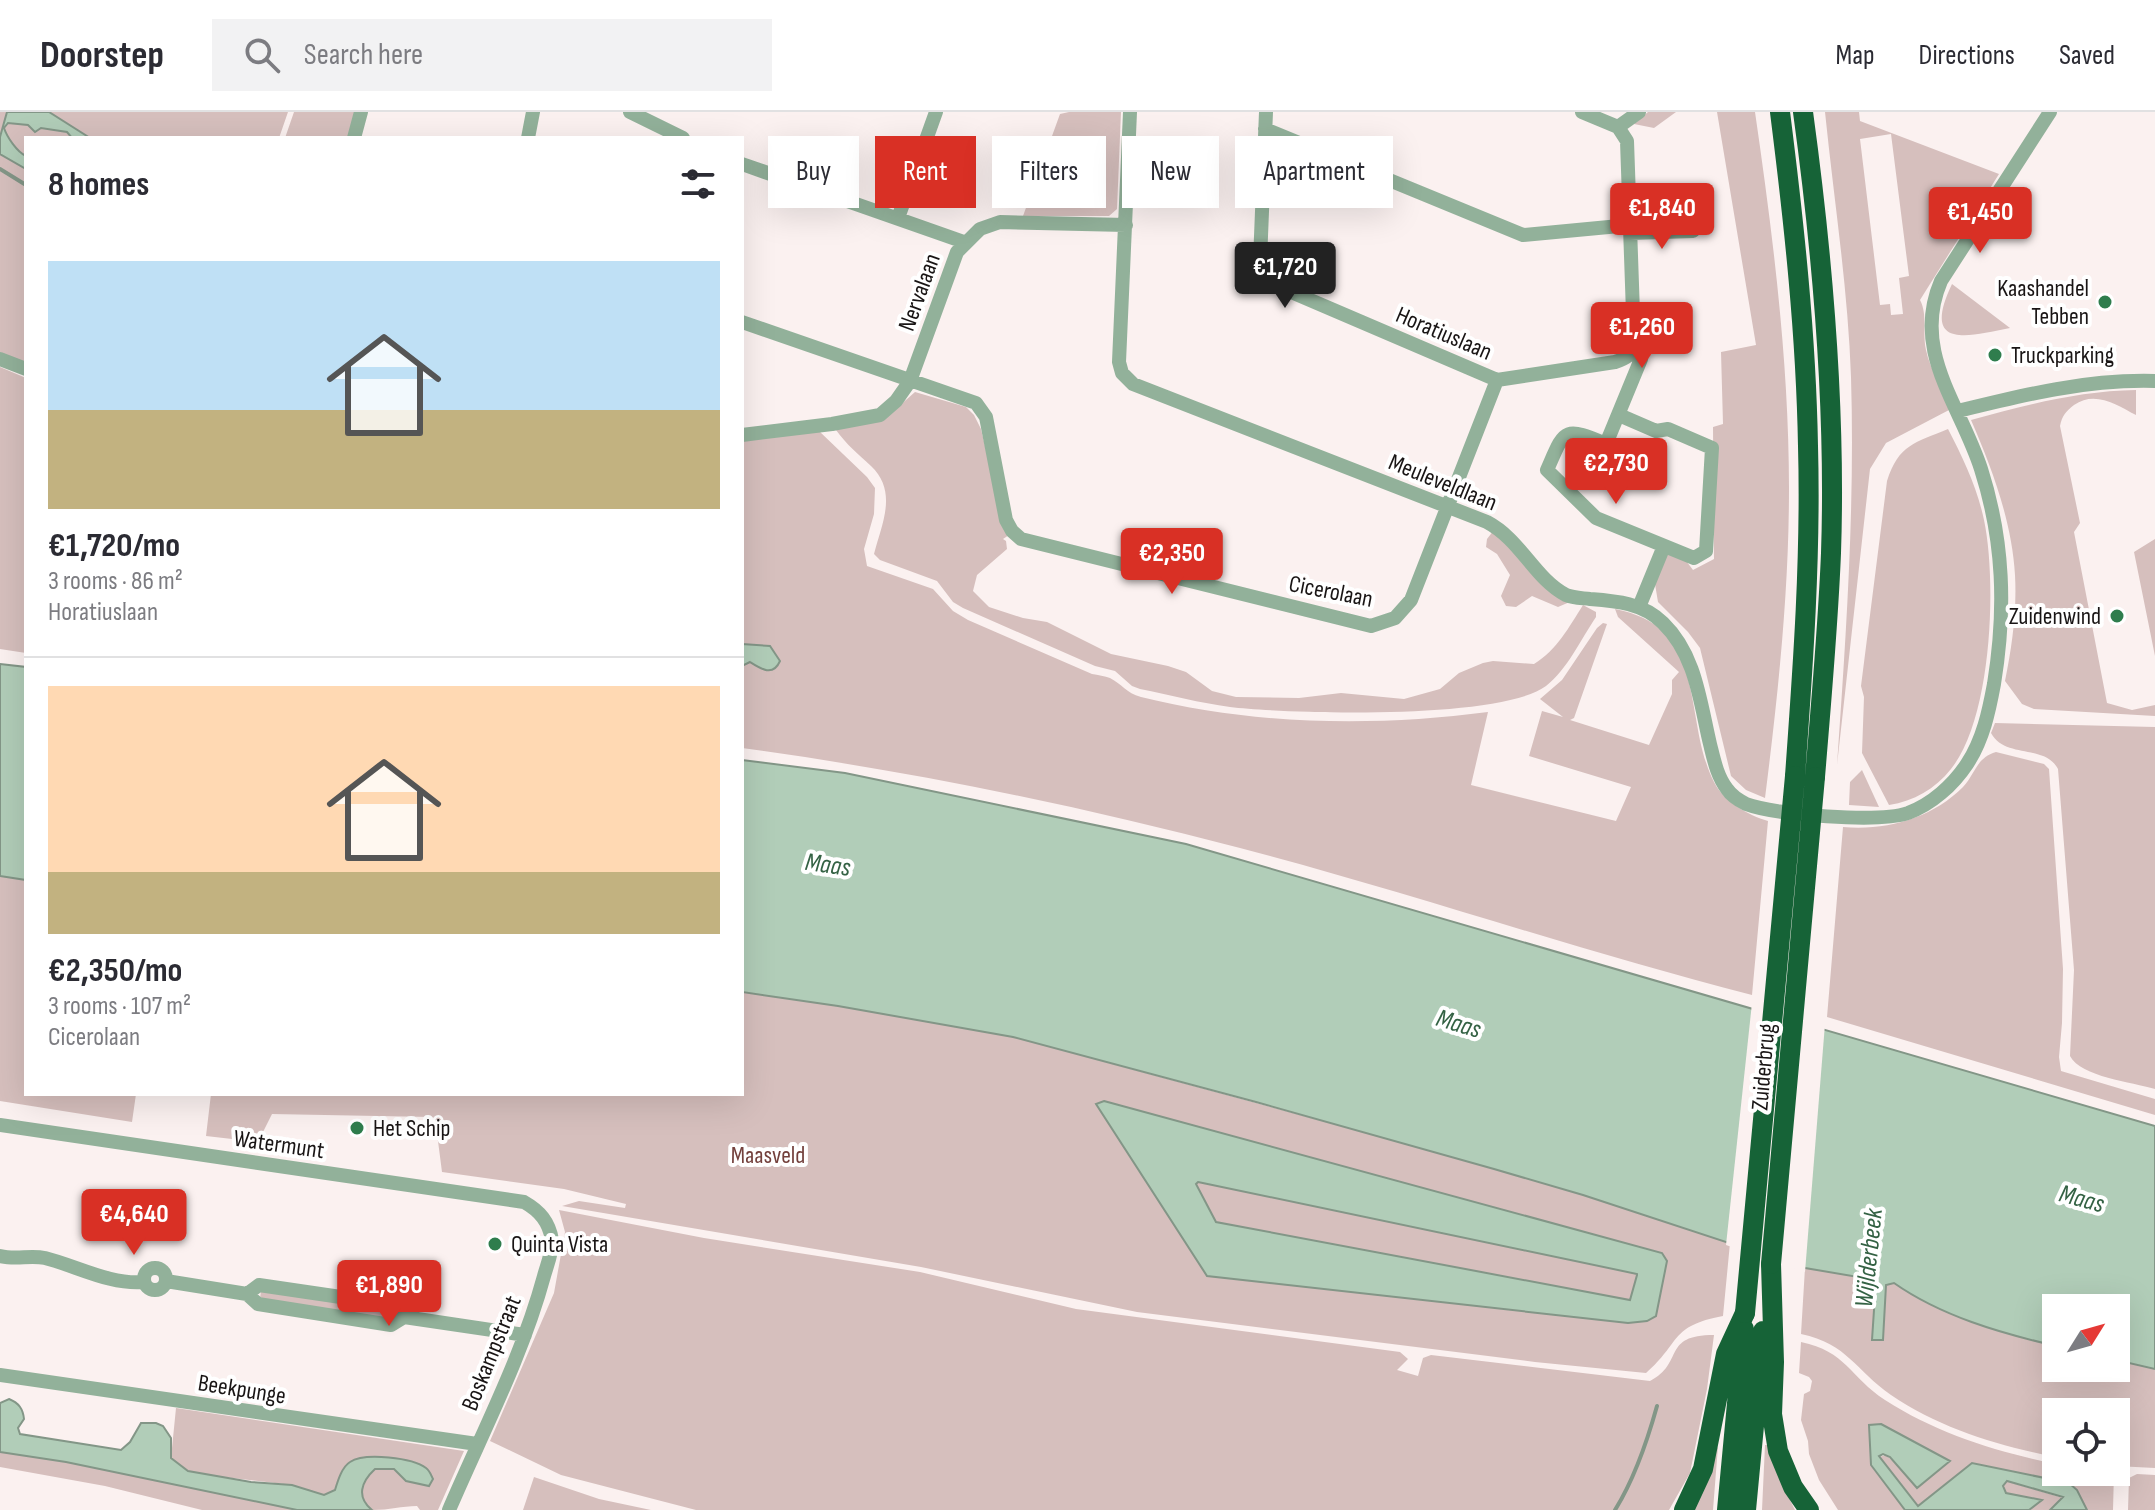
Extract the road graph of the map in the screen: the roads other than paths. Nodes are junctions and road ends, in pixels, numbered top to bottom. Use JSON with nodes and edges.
{"nodes":[{"id":1,"x":361,"y":112,"type":"edge"},
{"id":2,"x":533,"y":112,"type":"edge"},
{"id":3,"x":630,"y":112,"type":"edge"},
{"id":4,"x":936,"y":112,"type":"edge"},
{"id":5,"x":1130,"y":112,"type":"edge"},
{"id":6,"x":1266,"y":112,"type":"edge"},
{"id":7,"x":1582,"y":112,"type":"edge"},
{"id":8,"x":1639,"y":112,"type":"edge"},
{"id":9,"x":1780,"y":112,"type":"edge"},
{"id":10,"x":1803,"y":112,"type":"edge"},
{"id":11,"x":2050,"y":112,"type":"edge"},
{"id":12,"x":1618,"y":127,"type":"junction"},
{"id":13,"x":1265,"y":129,"type":"junction"},
{"id":14,"x":355,"y":136,"type":"edge"},
{"id":15,"x":528,"y":136,"type":"edge"},
{"id":16,"x":679,"y":136,"type":"edge"},
{"id":17,"x":744,"y":165,"type":"edge"},
{"id":18,"x":898,"y":218,"type":"junction"},
{"id":19,"x":1126,"y":225,"type":"junction"},
{"id":20,"x":1630,"y":229,"type":"junction"},
{"id":21,"x":1693,"y":231,"type":"dead end"},
{"id":22,"x":964,"y":242,"type":"junction"},
{"id":23,"x":744,"y":323,"type":"edge"},
{"id":24,"x":1632,"y":353,"type":"junction"},
{"id":25,"x":0,"y":359,"type":"edge"},
{"id":26,"x":24,"y":368,"type":"edge"},
{"id":27,"x":1497,"y":380,"type":"junction"},
{"id":28,"x":910,"y":381,"type":"junction"},
{"id":29,"x":2155,"y":381,"type":"edge"},
{"id":30,"x":1958,"y":411,"type":"junction"},
{"id":31,"x":1619,"y":415,"type":"junction"},
{"id":32,"x":744,"y":435,"type":"edge"},
{"id":33,"x":1447,"y":506,"type":"junction"},
{"id":34,"x":1664,"y":546,"type":"junction"},
{"id":35,"x":1639,"y":607,"type":"junction"},
{"id":36,"x":1805,"y":776,"type":"junction"},
{"id":37,"x":0,"y":1125,"type":"edge"},
{"id":38,"x":542,"y":1206,"type":"joint"},
{"id":39,"x":0,"y":1256,"type":"edge"},
{"id":40,"x":525,"y":1335,"type":"junction"},
{"id":41,"x":1750,"y":1358,"type":"junction"},
{"id":42,"x":0,"y":1375,"type":"edge"},
{"id":43,"x":477,"y":1444,"type":"junction"},
{"id":44,"x":449,"y":1510,"type":"edge"},
{"id":45,"x":1684,"y":1510,"type":"edge"},
{"id":46,"x":1727,"y":1510,"type":"edge"},
{"id":47,"x":1746,"y":1510,"type":"edge"},
{"id":48,"x":1809,"y":1510,"type":"edge"}],
"edges":[{"from":1,"to":14,"type":"street"},
{"from":2,"to":15,"type":"street"},
{"from":3,"to":16,"type":"street"},
{"from":4,"to":18,"type":"street"},
{"from":5,"to":19,"type":"street","name":"Meuleveldlaan"},
{"from":6,"to":13,"type":"street","name":"Horatiuslaan"},
{"from":7,"to":12,"type":"street"},
{"from":8,"to":12,"type":"street"},
{"from":9,"to":36,"type":"highway"},
{"from":10,"to":36,"type":"highway"},
{"from":11,"to":30,"type":"street","name":"Meuleveldlaan"},
{"from":12,"to":20,"type":"street"},
{"from":13,"to":20,"type":"street"},
{"from":13,"to":27,"type":"street","name":"Horatiuslaan"},
{"from":17,"to":18,"type":"street"},
{"from":18,"to":22,"type":"street"},
{"from":19,"to":22,"type":"street","name":"Nervalaan"},
{"from":19,"to":33,"type":"street","name":"Meuleveldlaan"},
{"from":20,"to":21,"type":"street"},
{"from":20,"to":24,"type":"street"},
{"from":22,"to":28,"type":"street","name":"Nervalaan"},
{"from":23,"to":28,"type":"street","name":"Cicerolaan"},
{"from":24,"to":27,"type":"street"},
{"from":24,"to":31,"type":"street"},
{"from":25,"to":26,"type":"street"},
{"from":27,"to":33,"type":"street","name":"Cicerolaan"},
{"from":28,"to":32,"type":"street"},
{"from":28,"to":33,"type":"street","name":"Cicerolaan"},
{"from":29,"to":30,"type":"street"},
{"from":30,"to":35,"type":"street","name":"Meuleveldlaan"},
{"from":31,"to":34,"type":"street"},
{"from":31,"to":34,"type":"street"},
{"from":33,"to":35,"type":"street","name":"Meuleveldlaan"},
{"from":34,"to":35,"type":"street"},
{"from":36,"to":41,"type":"highway","name":"Zuiderbrug","bridge":true},
{"from":36,"to":41,"type":"highway","name":"Zuiderbrug","bridge":true},
{"from":37,"to":38,"type":"street","name":"Watermunt"},
{"from":38,"to":40,"type":"street","name":"Boskampstraat"},
{"from":39,"to":40,"type":"street"},
{"from":40,"to":43,"type":"street","name":"Boskampstraat"},
{"from":41,"to":45,"type":"highway"},
{"from":41,"to":46,"type":"highway"},
{"from":41,"to":47,"type":"highway"},
{"from":41,"to":48,"type":"highway"},
{"from":42,"to":43,"type":"street","name":"Beekpunge"},
{"from":43,"to":44,"type":"street","name":"Boskampstraat"}]}
